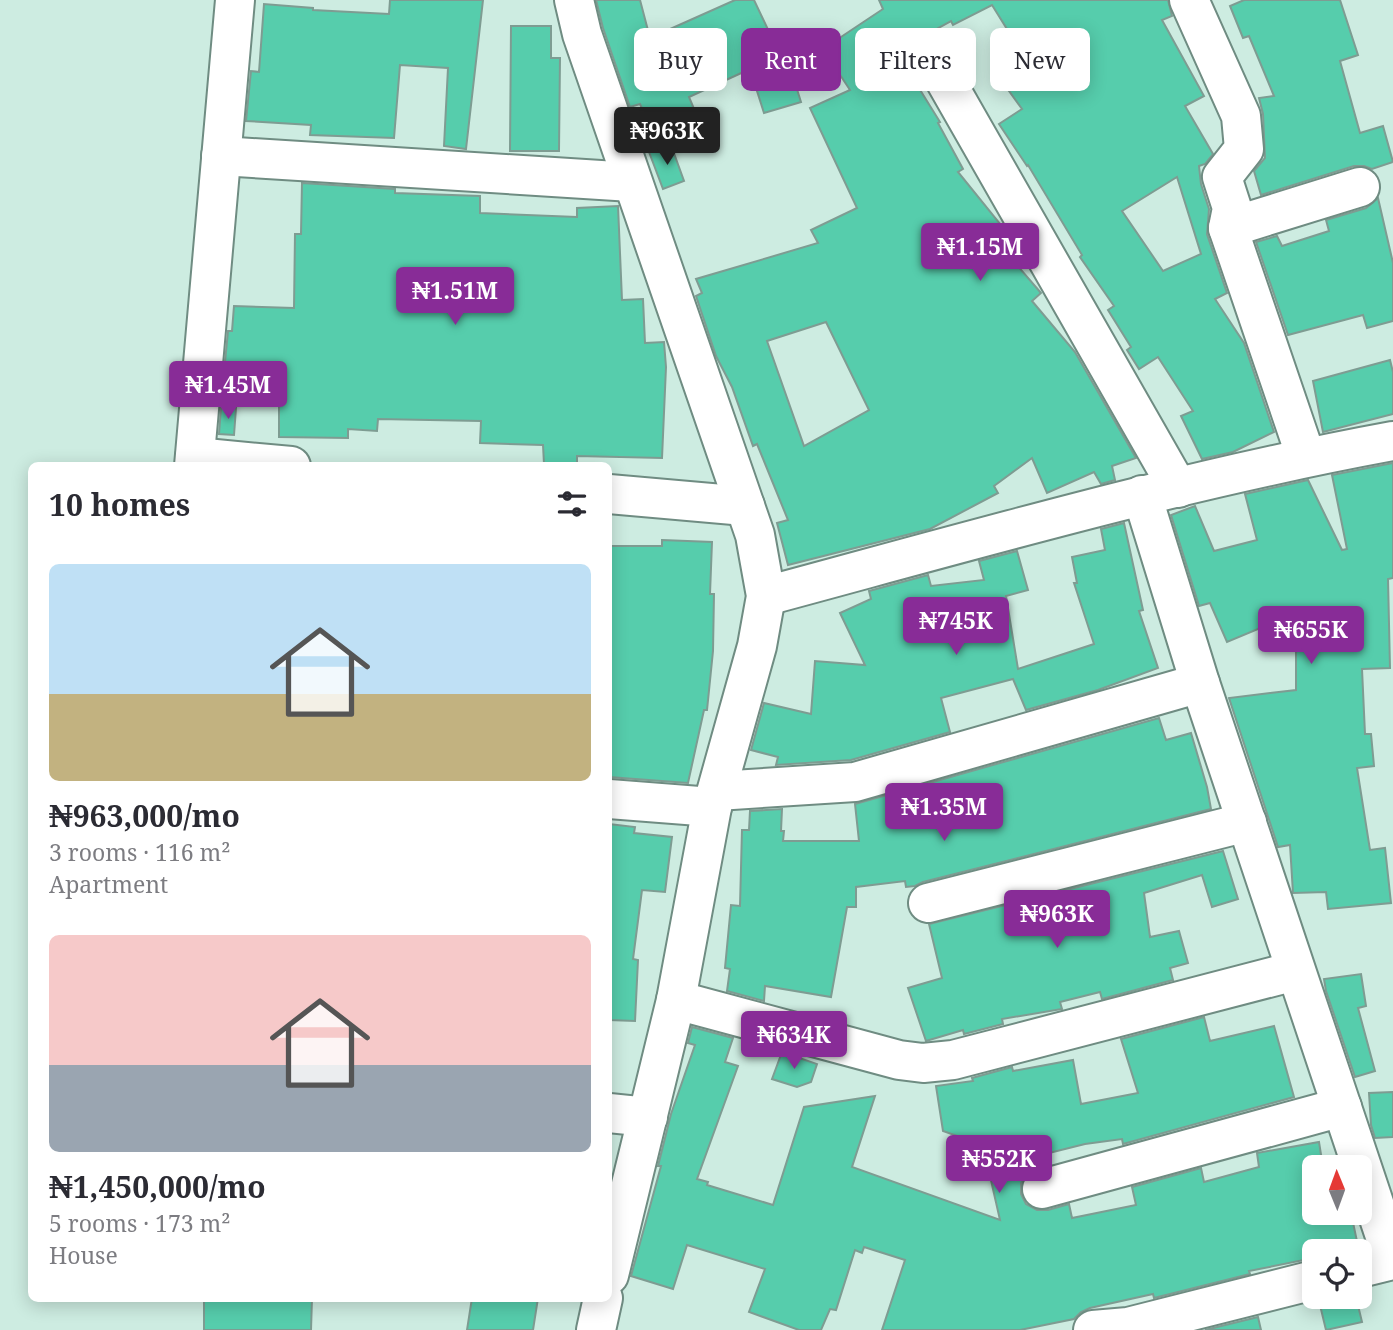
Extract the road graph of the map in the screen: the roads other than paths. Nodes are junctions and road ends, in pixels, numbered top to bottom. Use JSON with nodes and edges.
{"nodes":[{"id":1,"x":235,"y":0,"type":"edge"},
{"id":2,"x":574,"y":0,"type":"edge"},
{"id":3,"x":1189,"y":0,"type":"edge"},
{"id":4,"x":950,"y":91,"type":"edge"},
{"id":5,"x":221,"y":156,"type":"junction"},
{"id":6,"x":632,"y":182,"type":"junction"},
{"id":7,"x":1360,"y":187,"type":"dead end"},
{"id":8,"x":1228,"y":228,"type":"junction"},
{"id":9,"x":1393,"y":442,"type":"edge"},
{"id":10,"x":1306,"y":457,"type":"junction"},
{"id":11,"x":194,"y":461,"type":"edge"},
{"id":12,"x":214,"y":462,"type":"edge"},
{"id":13,"x":1160,"y":491,"type":"junction"},
{"id":14,"x":612,"y":494,"type":"edge"},
{"id":15,"x":745,"y":506,"type":"junction"},
{"id":16,"x":766,"y":596,"type":"junction"},
{"id":17,"x":1200,"y":683,"type":"junction"},
{"id":18,"x":612,"y":799,"type":"edge"},
{"id":19,"x":715,"y":799,"type":"junction"},
{"id":20,"x":1247,"y":821,"type":"junction"},
{"id":21,"x":928,"y":903,"type":"dead end"},
{"id":22,"x":1295,"y":971,"type":"junction"},
{"id":23,"x":676,"y":1000,"type":"junction"},
{"id":24,"x":1342,"y":1107,"type":"junction"},
{"id":25,"x":612,"y":1113,"type":"edge"},
{"id":26,"x":648,"y":1117,"type":"junction"},
{"id":27,"x":1042,"y":1189,"type":"dead end"},
{"id":28,"x":1386,"y":1214,"type":"edge"},
{"id":29,"x":1393,"y":1260,"type":"edge"},
{"id":30,"x":612,"y":1263,"type":"edge"},
{"id":31,"x":1372,"y":1265,"type":"edge"},
{"id":32,"x":1302,"y":1283,"type":"edge"},
{"id":33,"x":1093,"y":1330,"type":"edge"}],
"edges":[{"from":1,"to":5,"type":"street"},
{"from":2,"to":6,"type":"street"},
{"from":3,"to":8,"type":"street"},
{"from":4,"to":13,"type":"street"},
{"from":5,"to":6,"type":"street"},
{"from":5,"to":11,"type":"street"},
{"from":6,"to":15,"type":"street"},
{"from":7,"to":8,"type":"street"},
{"from":8,"to":10,"type":"street"},
{"from":9,"to":10,"type":"street"},
{"from":10,"to":13,"type":"street"},
{"from":11,"to":12,"type":"street"},
{"from":13,"to":16,"type":"street"},
{"from":13,"to":17,"type":"street"},
{"from":14,"to":15,"type":"street"},
{"from":15,"to":16,"type":"street"},
{"from":16,"to":19,"type":"street"},
{"from":17,"to":19,"type":"street"},
{"from":17,"to":20,"type":"street"},
{"from":18,"to":19,"type":"street"},
{"from":19,"to":23,"type":"street"},
{"from":20,"to":21,"type":"street"},
{"from":20,"to":22,"type":"street"},
{"from":22,"to":23,"type":"street"},
{"from":22,"to":24,"type":"street"},
{"from":23,"to":26,"type":"street"},
{"from":24,"to":27,"type":"street"},
{"from":24,"to":28,"type":"street"},
{"from":25,"to":26,"type":"street"},
{"from":26,"to":30,"type":"street"},
{"from":28,"to":29,"type":"street"},
{"from":29,"to":31,"type":"street"},
{"from":32,"to":33,"type":"street"}]}
